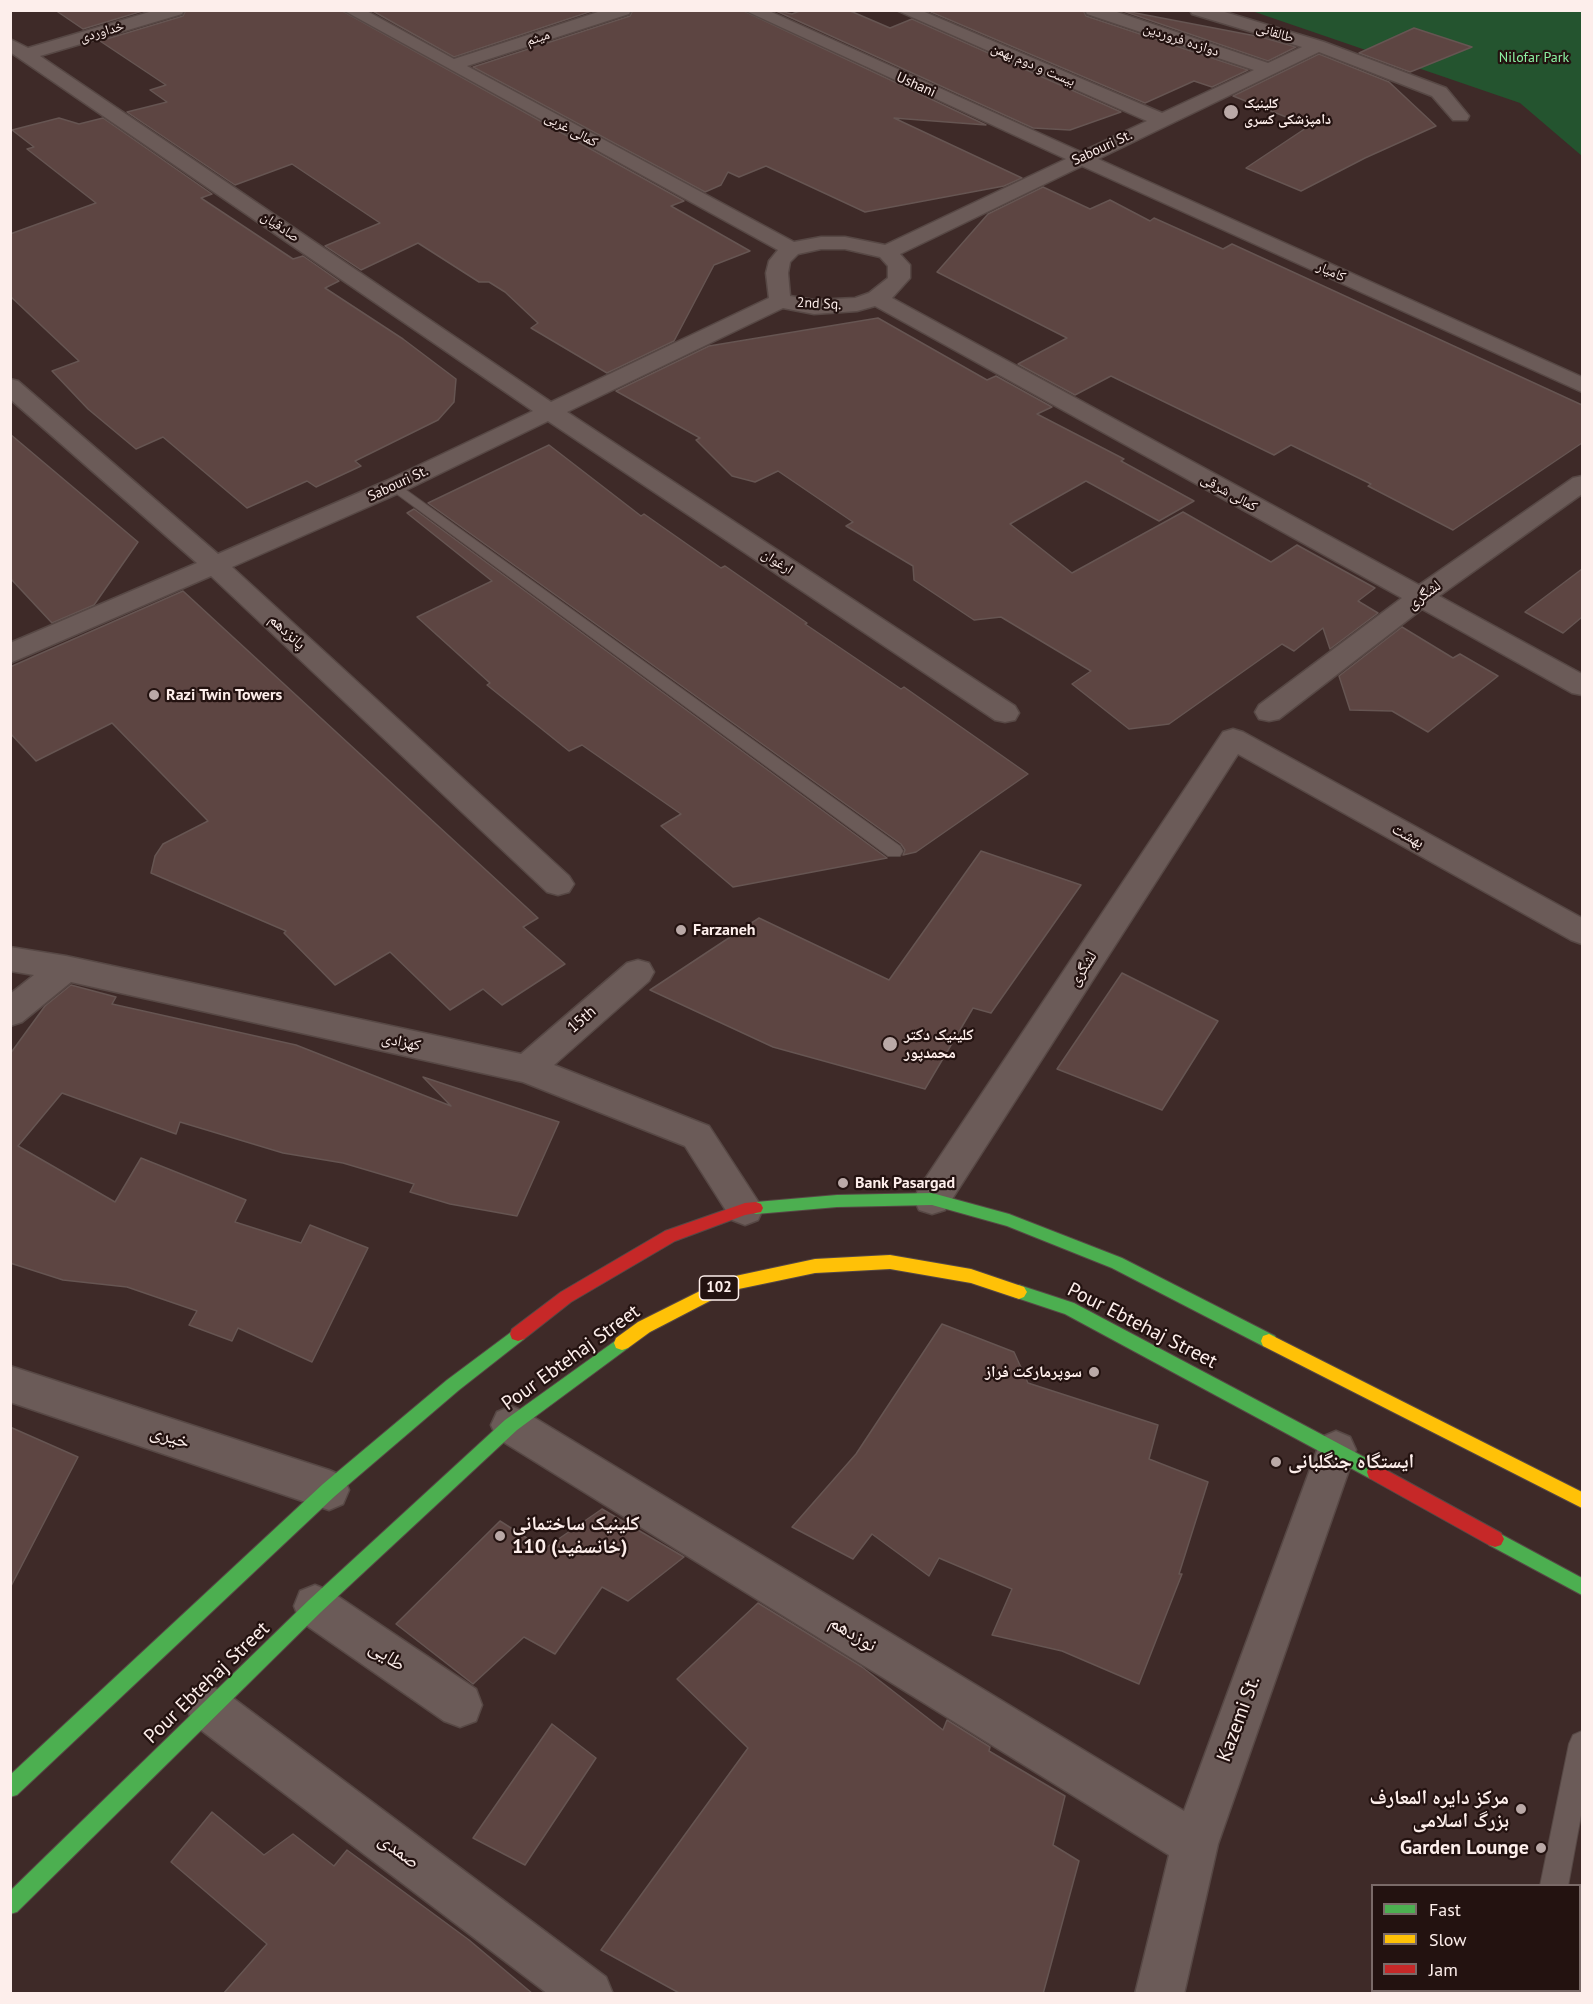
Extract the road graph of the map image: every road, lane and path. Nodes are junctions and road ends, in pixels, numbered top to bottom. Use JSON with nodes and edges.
{"nodes":[{"id":1,"x":176,"y":10,"type":"edge"},
{"id":2,"x":351,"y":10,"type":"edge"},
{"id":3,"x":623,"y":10,"type":"edge"},
{"id":4,"x":752,"y":10,"type":"edge"},
{"id":5,"x":904,"y":10,"type":"edge"},
{"id":6,"x":1094,"y":10,"type":"edge"},
{"id":7,"x":1198,"y":10,"type":"edge"},
{"id":8,"x":1318,"y":46,"type":"junction"},
{"id":9,"x":19,"y":49,"type":"edge"},
{"id":10,"x":452,"y":65,"type":"junction"},
{"id":11,"x":1269,"y":69,"type":"junction"},
{"id":12,"x":1460,"y":116,"type":"dead end"},
{"id":13,"x":1161,"y":120,"type":"junction"},
{"id":14,"x":1080,"y":159,"type":"junction"},
{"id":15,"x":791,"y":249,"type":"junction"},
{"id":16,"x":887,"y":252,"type":"junction"},
{"id":17,"x":877,"y":298,"type":"junction"},
{"id":18,"x":780,"y":301,"type":"junction"},
{"id":19,"x":10,"y":386,"type":"edge"},
{"id":20,"x":1582,"y":386,"type":"edge"},
{"id":21,"x":550,"y":412,"type":"junction"},
{"id":22,"x":1582,"y":483,"type":"edge"},
{"id":23,"x":395,"y":486,"type":"junction"},
{"id":24,"x":216,"y":566,"type":"junction"},
{"id":25,"x":1419,"y":598,"type":"junction"},
{"id":26,"x":10,"y":654,"type":"edge"},
{"id":27,"x":1582,"y":686,"type":"edge"},
{"id":28,"x":1269,"y":712,"type":"dead end"},
{"id":29,"x":1005,"y":713,"type":"dead end"},
{"id":30,"x":1233,"y":739,"type":"joint"},
{"id":31,"x":894,"y":851,"type":"dead end"},
{"id":32,"x":558,"y":884,"type":"dead end"},
{"id":33,"x":1582,"y":932,"type":"edge"},
{"id":34,"x":10,"y":959,"type":"edge"},
{"id":35,"x":66,"y":968,"type":"junction"},
{"id":36,"x":638,"y":972,"type":"dead end"},
{"id":37,"x":10,"y":1013,"type":"edge"},
{"id":38,"x":527,"y":1069,"type":"junction"},
{"id":39,"x":932,"y":1199,"type":"junction"},
{"id":40,"x":745,"y":1209,"type":"junction"},
{"id":41,"x":10,"y":1384,"type":"edge"},
{"id":42,"x":511,"y":1425,"type":"junction"},
{"id":43,"x":1336,"y":1450,"type":"junction"},
{"id":44,"x":329,"y":1490,"type":"junction"},
{"id":45,"x":1582,"y":1500,"type":"edge"},
{"id":46,"x":1582,"y":1587,"type":"edge"},
{"id":47,"x":315,"y":1606,"type":"junction"},
{"id":48,"x":460,"y":1705,"type":"dead end"},
{"id":49,"x":209,"y":1708,"type":"junction"},
{"id":50,"x":1582,"y":1744,"type":"edge"},
{"id":51,"x":10,"y":1788,"type":"edge"},
{"id":52,"x":1195,"y":1844,"type":"junction"},
{"id":53,"x":1554,"y":1884,"type":"edge"},
{"id":54,"x":10,"y":1905,"type":"edge"},
{"id":55,"x":589,"y":1994,"type":"edge"},
{"id":56,"x":1159,"y":1994,"type":"edge"}],
"edges":[{"from":1,"to":9,"type":"street","name":"خداوردی"},
{"from":2,"to":10,"type":"street","name":"کمالی غربی"},
{"from":3,"to":10,"type":"street","name":"میثم"},
{"from":4,"to":14,"type":"street","name":"Ushani"},
{"from":5,"to":13,"type":"street","name":"بیست و دوم بهمن"},
{"from":6,"to":11,"type":"street","name":"دوازده فروردین"},
{"from":7,"to":8,"type":"street","name":"طالقانی"},
{"from":8,"to":11,"type":"street","name":"Sabouri St."},
{"from":8,"to":12,"type":"street","name":"طالقانی"},
{"from":9,"to":21,"type":"street","name":"صادقیان"},
{"from":10,"to":15,"type":"street","name":"کمالی غربی"},
{"from":11,"to":13,"type":"street","name":"Sabouri St."},
{"from":13,"to":14,"type":"street","name":"Sabouri St."},
{"from":14,"to":16,"type":"street","name":"Sabouri St."},
{"from":14,"to":20,"type":"street","name":"کامیار"},
{"from":15,"to":16,"type":"street"},
{"from":15,"to":18,"type":"street","name":"2nd Sq."},
{"from":16,"to":17,"type":"street","name":"2nd Sq."},
{"from":17,"to":18,"type":"street","name":"2nd Sq."},
{"from":17,"to":25,"type":"street","name":"کمالی شرقی"},
{"from":18,"to":21,"type":"street","name":"Sabouri St."},
{"from":19,"to":24,"type":"street","name":"پانزدهم"},
{"from":21,"to":23,"type":"street","name":"Sabouri St."},
{"from":21,"to":29,"type":"street","name":"ارغوان"},
{"from":22,"to":25,"type":"street","name":"لشگری"},
{"from":23,"to":24,"type":"street","name":"Sabouri St."},
{"from":23,"to":31,"type":"lane"},
{"from":24,"to":26,"type":"street","name":"Sabouri St."},
{"from":24,"to":32,"type":"street","name":"پانزدهم"},
{"from":25,"to":27,"type":"street","name":"کمالی شرقی"},
{"from":25,"to":28,"type":"street","name":"لشگری"},
{"from":30,"to":33,"type":"street","name":"بهشت"},
{"from":30,"to":39,"type":"street","name":"لشگری"},
{"from":34,"to":35,"type":"street","name":"کهزادی"},
{"from":35,"to":37,"type":"street"},
{"from":35,"to":38,"type":"street","name":"کهزادی"},
{"from":36,"to":38,"type":"street","name":"15th"},
{"from":38,"to":40,"type":"street","name":"کهزادی"},
{"from":39,"to":40,"type":"main road"},
{"from":39,"to":45,"type":"main road"},
{"from":40,"to":44,"type":"main road"},
{"from":41,"to":44,"type":"street","name":"خیری"},
{"from":42,"to":43,"type":"main road","name":"Pour Ebtehaj Street","number":"102"},
{"from":42,"to":47,"type":"main road","name":"Pour Ebtehaj Street","number":"102"},
{"from":42,"to":52,"type":"street","name":"نوزدهم"},
{"from":43,"to":46,"type":"main road","name":"Pour Ebtehaj Street","number":"102"},
{"from":43,"to":52,"type":"street","name":"Kazemi St."},
{"from":44,"to":51,"type":"main road"},
{"from":47,"to":48,"type":"street","name":"طایی"},
{"from":47,"to":49,"type":"main road","name":"Pour Ebtehaj Street","number":"102"},
{"from":49,"to":54,"type":"main road","name":"Pour Ebtehaj Street","number":"102"},
{"from":49,"to":55,"type":"street","name":"صمدی"},
{"from":50,"to":53,"type":"lane"},
{"from":52,"to":56,"type":"street","name":"Kazemi St."}]}
